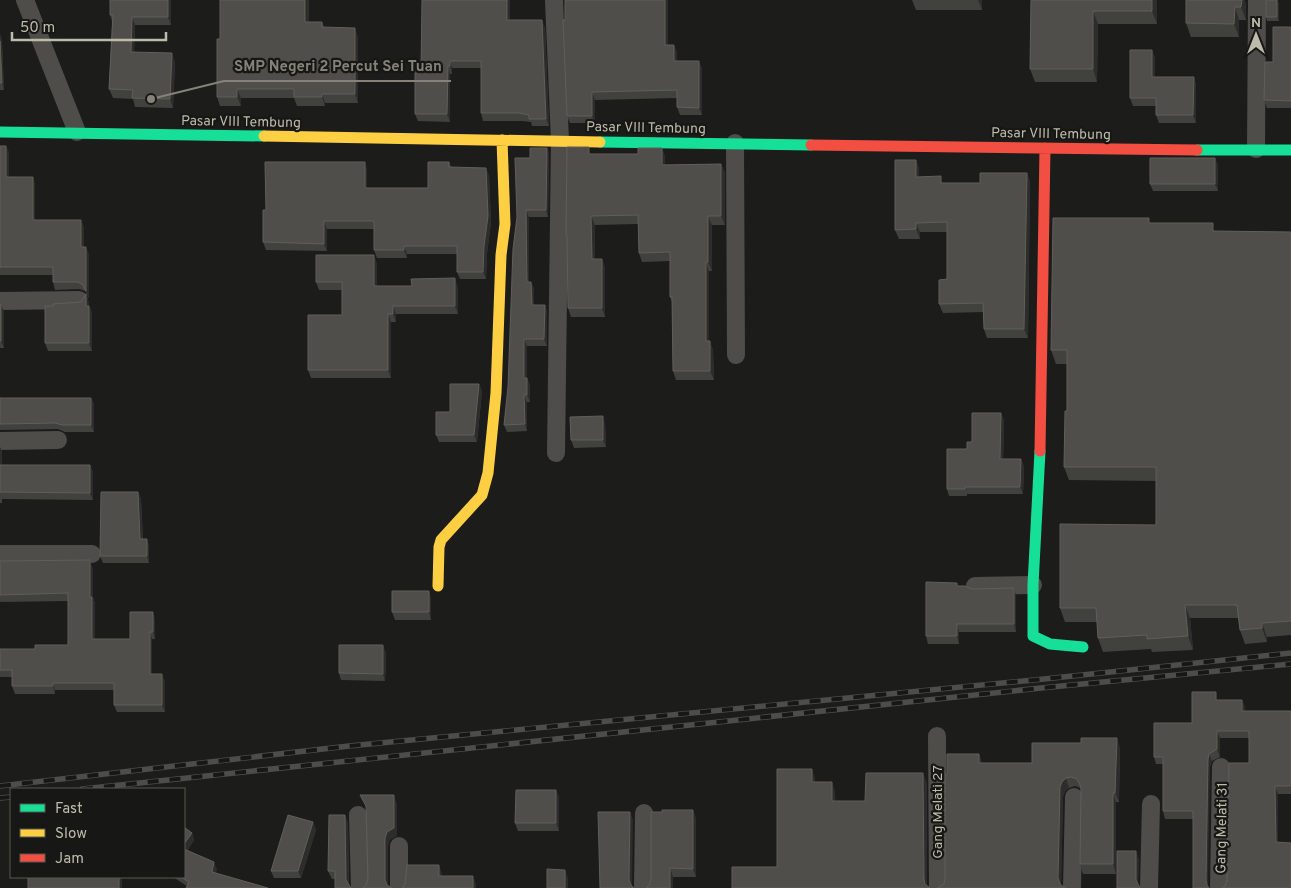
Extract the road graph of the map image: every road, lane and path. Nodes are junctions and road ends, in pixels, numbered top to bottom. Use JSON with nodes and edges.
{"nodes":[{"id":1,"x":25,"y":0,"type":"edge"},
{"id":2,"x":554,"y":0,"type":"edge"},
{"id":3,"x":1257,"y":0,"type":"edge"},
{"id":4,"x":0,"y":132,"type":"edge"},
{"id":5,"x":70,"y":132,"type":"junction"},
{"id":6,"x":502,"y":140,"type":"junction"},
{"id":7,"x":560,"y":141,"type":"junction"},
{"id":8,"x":735,"y":143,"type":"junction"},
{"id":9,"x":1045,"y":148,"type":"junction"},
{"id":10,"x":1256,"y":149,"type":"junction"},
{"id":11,"x":1291,"y":150,"type":"edge"},
{"id":12,"x":79,"y":300,"type":"edge"},
{"id":13,"x":0,"y":301,"type":"edge"},
{"id":14,"x":736,"y":355,"type":"dead end"},
{"id":15,"x":0,"y":440,"type":"edge"},
{"id":16,"x":58,"y":440,"type":"dead end"},
{"id":17,"x":556,"y":453,"type":"dead end"},
{"id":18,"x":0,"y":554,"type":"edge"},
{"id":19,"x":92,"y":554,"type":"dead end"},
{"id":20,"x":1033,"y":585,"type":"junction"},
{"id":21,"x":438,"y":586,"type":"dead end"},
{"id":22,"x":975,"y":586,"type":"dead end"},
{"id":23,"x":1083,"y":647,"type":"dead end"},
{"id":24,"x":937,"y":736,"type":"dead end"},
{"id":25,"x":1222,"y":767,"type":"dead end"},
{"id":26,"x":1074,"y":797,"type":"dead end"},
{"id":27,"x":1151,"y":804,"type":"dead end"},
{"id":28,"x":644,"y":813,"type":"dead end"},
{"id":29,"x":358,"y":815,"type":"dead end"},
{"id":30,"x":399,"y":846,"type":"dead end"},
{"id":31,"x":360,"y":888,"type":"edge"},
{"id":32,"x":399,"y":888,"type":"edge"},
{"id":33,"x":643,"y":888,"type":"edge"},
{"id":34,"x":938,"y":888,"type":"edge"},
{"id":35,"x":1072,"y":888,"type":"edge"},
{"id":36,"x":1149,"y":888,"type":"edge"},
{"id":37,"x":1219,"y":888,"type":"edge"}],
"edges":[{"from":1,"to":5,"type":"street"},
{"from":2,"to":7,"type":"street"},
{"from":3,"to":10,"type":"street"},
{"from":4,"to":5,"type":"street","name":"Pasar VIII Tembung"},
{"from":5,"to":6,"type":"street","name":"Pasar VIII Tembung"},
{"from":6,"to":7,"type":"street","name":"Pasar VIII Tembung"},
{"from":6,"to":21,"type":"street"},
{"from":7,"to":8,"type":"street","name":"Pasar VIII Tembung"},
{"from":7,"to":17,"type":"street"},
{"from":8,"to":9,"type":"street","name":"Pasar VIII Tembung"},
{"from":8,"to":14,"type":"street"},
{"from":9,"to":10,"type":"street","name":"Pasar VIII Tembung"},
{"from":9,"to":20,"type":"street"},
{"from":10,"to":11,"type":"street","name":"Pasar VIII Tembung"},
{"from":12,"to":13,"type":"street"},
{"from":15,"to":16,"type":"street"},
{"from":18,"to":19,"type":"street"},
{"from":20,"to":22,"type":"street"},
{"from":20,"to":23,"type":"street"},
{"from":24,"to":34,"type":"street","name":"Gang Melati 27"},
{"from":25,"to":37,"type":"street","name":"Gang Melati 31"},
{"from":26,"to":35,"type":"street"},
{"from":27,"to":36,"type":"street"},
{"from":28,"to":33,"type":"street"},
{"from":29,"to":31,"type":"street"},
{"from":30,"to":32,"type":"street"}]}
